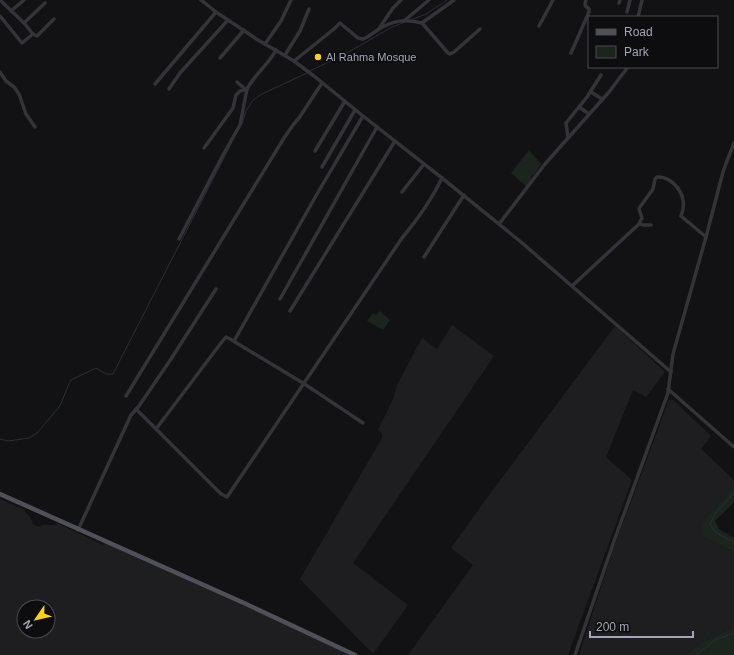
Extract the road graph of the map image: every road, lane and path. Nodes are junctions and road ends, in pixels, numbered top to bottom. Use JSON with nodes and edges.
{"nodes":[{"id":1,"x":0,"y":0,"type":"edge"},
{"id":2,"x":24,"y":0,"type":"edge"},
{"id":3,"x":201,"y":0,"type":"edge"},
{"id":4,"x":291,"y":0,"type":"edge"},
{"id":5,"x":401,"y":0,"type":"edge"},
{"id":6,"x":429,"y":0,"type":"edge"},
{"id":7,"x":454,"y":0,"type":"edge"},
{"id":8,"x":553,"y":0,"type":"edge"},
{"id":9,"x":586,"y":0,"type":"edge"},
{"id":10,"x":630,"y":0,"type":"edge"},
{"id":11,"x":642,"y":0,"type":"edge"},
{"id":12,"x":45,"y":3,"type":"dead end"},
{"id":13,"x":309,"y":9,"type":"dead end"},
{"id":14,"x":11,"y":11,"type":"junction"},
{"id":15,"x":216,"y":12,"type":"junction"},
{"id":16,"x":627,"y":12,"type":"dead end"},
{"id":17,"x":0,"y":16,"type":"edge"},
{"id":18,"x":638,"y":16,"type":"edge"},
{"id":19,"x":54,"y":19,"type":"dead end"},
{"id":20,"x":228,"y":20,"type":"junction"},
{"id":21,"x":403,"y":21,"type":"junction"},
{"id":22,"x":24,"y":23,"type":"junction"},
{"id":23,"x":422,"y":23,"type":"junction"},
{"id":24,"x":539,"y":26,"type":"dead end"},
{"id":25,"x":480,"y":29,"type":"dead end"},
{"id":26,"x":244,"y":30,"type":"junction"},
{"id":27,"x":378,"y":30,"type":"junction"},
{"id":28,"x":33,"y":34,"type":"junction"},
{"id":29,"x":265,"y":44,"type":"junction"},
{"id":30,"x":276,"y":50,"type":"junction"},
{"id":31,"x":571,"y":53,"type":"dead end"},
{"id":32,"x":285,"y":55,"type":"junction"},
{"id":33,"x":220,"y":58,"type":"dead end"},
{"id":34,"x":294,"y":60,"type":"junction"},
{"id":35,"x":627,"y":68,"type":"edge"},
{"id":36,"x":0,"y":72,"type":"edge"},
{"id":37,"x":601,"y":75,"type":"dead end"},
{"id":38,"x":237,"y":82,"type":"dead end"},
{"id":39,"x":322,"y":83,"type":"junction"},
{"id":40,"x":155,"y":84,"type":"dead end"},
{"id":41,"x":169,"y":89,"type":"dead end"},
{"id":42,"x":246,"y":89,"type":"junction"},
{"id":43,"x":590,"y":92,"type":"junction"},
{"id":44,"x":602,"y":99,"type":"junction"},
{"id":45,"x":344,"y":102,"type":"junction"},
{"id":46,"x":579,"y":107,"type":"junction"},
{"id":47,"x":355,"y":110,"type":"junction"},
{"id":48,"x":589,"y":114,"type":"junction"},
{"id":49,"x":363,"y":116,"type":"junction"},
{"id":50,"x":35,"y":126,"type":"dead end"},
{"id":51,"x":377,"y":127,"type":"junction"},
{"id":52,"x":568,"y":138,"type":"junction"},
{"id":53,"x":395,"y":141,"type":"junction"},
{"id":54,"x":734,"y":143,"type":"edge"},
{"id":55,"x":204,"y":148,"type":"dead end"},
{"id":56,"x":315,"y":151,"type":"dead end"},
{"id":57,"x":732,"y":152,"type":"edge"},
{"id":58,"x":424,"y":164,"type":"junction"},
{"id":59,"x":322,"y":167,"type":"dead end"},
{"id":60,"x":442,"y":178,"type":"junction"},
{"id":61,"x":402,"y":192,"type":"dead end"},
{"id":62,"x":464,"y":195,"type":"junction"},
{"id":63,"x":499,"y":224,"type":"junction"},
{"id":64,"x":639,"y":224,"type":"junction"},
{"id":65,"x":651,"y":225,"type":"dead end"},
{"id":66,"x":706,"y":237,"type":"junction"},
{"id":67,"x":179,"y":239,"type":"dead end"},
{"id":68,"x":424,"y":257,"type":"dead end"},
{"id":69,"x":572,"y":286,"type":"junction"},
{"id":70,"x":216,"y":289,"type":"dead end"},
{"id":71,"x":280,"y":299,"type":"dead end"},
{"id":72,"x":290,"y":311,"type":"dead end"},
{"id":73,"x":234,"y":341,"type":"junction"},
{"id":74,"x":671,"y":372,"type":"junction"},
{"id":75,"x":304,"y":383,"type":"junction"},
{"id":76,"x":668,"y":389,"type":"junction"},
{"id":77,"x":126,"y":396,"type":"dead end"},
{"id":78,"x":136,"y":409,"type":"junction"},
{"id":79,"x":363,"y":423,"type":"dead end"},
{"id":80,"x":156,"y":429,"type":"junction"},
{"id":81,"x":734,"y":447,"type":"edge"},
{"id":82,"x":0,"y":494,"type":"edge"},
{"id":83,"x":78,"y":530,"type":"junction"},
{"id":84,"x":355,"y":655,"type":"edge"},
{"id":85,"x":575,"y":655,"type":"edge"}],
"edges":[{"from":1,"to":14,"type":"street"},
{"from":2,"to":14,"type":"street"},
{"from":3,"to":15,"type":"street"},
{"from":4,"to":29,"type":"street"},
{"from":5,"to":27,"type":"street"},
{"from":6,"to":21,"type":"street"},
{"from":7,"to":23,"type":"street"},
{"from":8,"to":24,"type":"street"},
{"from":9,"to":31,"type":"street"},
{"from":10,"to":16,"type":"street"},
{"from":11,"to":18,"type":"street"},
{"from":12,"to":22,"type":"street"},
{"from":13,"to":32,"type":"street"},
{"from":14,"to":22,"type":"street"},
{"from":15,"to":20,"type":"street"},
{"from":15,"to":40,"type":"street"},
{"from":17,"to":28,"type":"street"},
{"from":19,"to":28,"type":"street"},
{"from":20,"to":26,"type":"street"},
{"from":20,"to":41,"type":"street"},
{"from":21,"to":23,"type":"street"},
{"from":21,"to":27,"type":"street"},
{"from":22,"to":28,"type":"street"},
{"from":23,"to":25,"type":"street"},
{"from":26,"to":29,"type":"street"},
{"from":26,"to":33,"type":"street"},
{"from":27,"to":34,"type":"street"},
{"from":29,"to":30,"type":"street"},
{"from":30,"to":32,"type":"street"},
{"from":30,"to":42,"type":"street"},
{"from":32,"to":34,"type":"street"},
{"from":34,"to":39,"type":"street"},
{"from":35,"to":44,"type":"street"},
{"from":36,"to":50,"type":"street"},
{"from":37,"to":43,"type":"street"},
{"from":38,"to":42,"type":"street"},
{"from":39,"to":45,"type":"street"},
{"from":39,"to":77,"type":"street"},
{"from":42,"to":55,"type":"street"},
{"from":42,"to":67,"type":"street"},
{"from":43,"to":44,"type":"street"},
{"from":43,"to":46,"type":"street"},
{"from":44,"to":48,"type":"street"},
{"from":45,"to":47,"type":"street"},
{"from":45,"to":56,"type":"street"},
{"from":46,"to":48,"type":"street"},
{"from":46,"to":52,"type":"street"},
{"from":47,"to":49,"type":"street"},
{"from":47,"to":59,"type":"street"},
{"from":48,"to":52,"type":"street"},
{"from":49,"to":51,"type":"street"},
{"from":49,"to":73,"type":"street"},
{"from":51,"to":53,"type":"street"},
{"from":51,"to":71,"type":"street"},
{"from":52,"to":63,"type":"street"},
{"from":53,"to":58,"type":"street"},
{"from":53,"to":72,"type":"street"},
{"from":54,"to":57,"type":"street"},
{"from":57,"to":66,"type":"street"},
{"from":58,"to":60,"type":"street"},
{"from":58,"to":61,"type":"street"},
{"from":60,"to":62,"type":"street"},
{"from":60,"to":75,"type":"street"},
{"from":62,"to":63,"type":"street"},
{"from":62,"to":68,"type":"street"},
{"from":63,"to":69,"type":"street"},
{"from":64,"to":65,"type":"street"},
{"from":64,"to":66,"type":"street"},
{"from":64,"to":69,"type":"street"},
{"from":66,"to":74,"type":"street"},
{"from":69,"to":74,"type":"street"},
{"from":70,"to":78,"type":"street"},
{"from":73,"to":75,"type":"street"},
{"from":73,"to":80,"type":"street"},
{"from":74,"to":76,"type":"street"},
{"from":75,"to":79,"type":"street"},
{"from":75,"to":80,"type":"street"},
{"from":76,"to":81,"type":"street"},
{"from":76,"to":85,"type":"street"},
{"from":78,"to":80,"type":"street"},
{"from":78,"to":83,"type":"street"},
{"from":82,"to":83,"type":"main road"},
{"from":83,"to":84,"type":"main road"}]}
